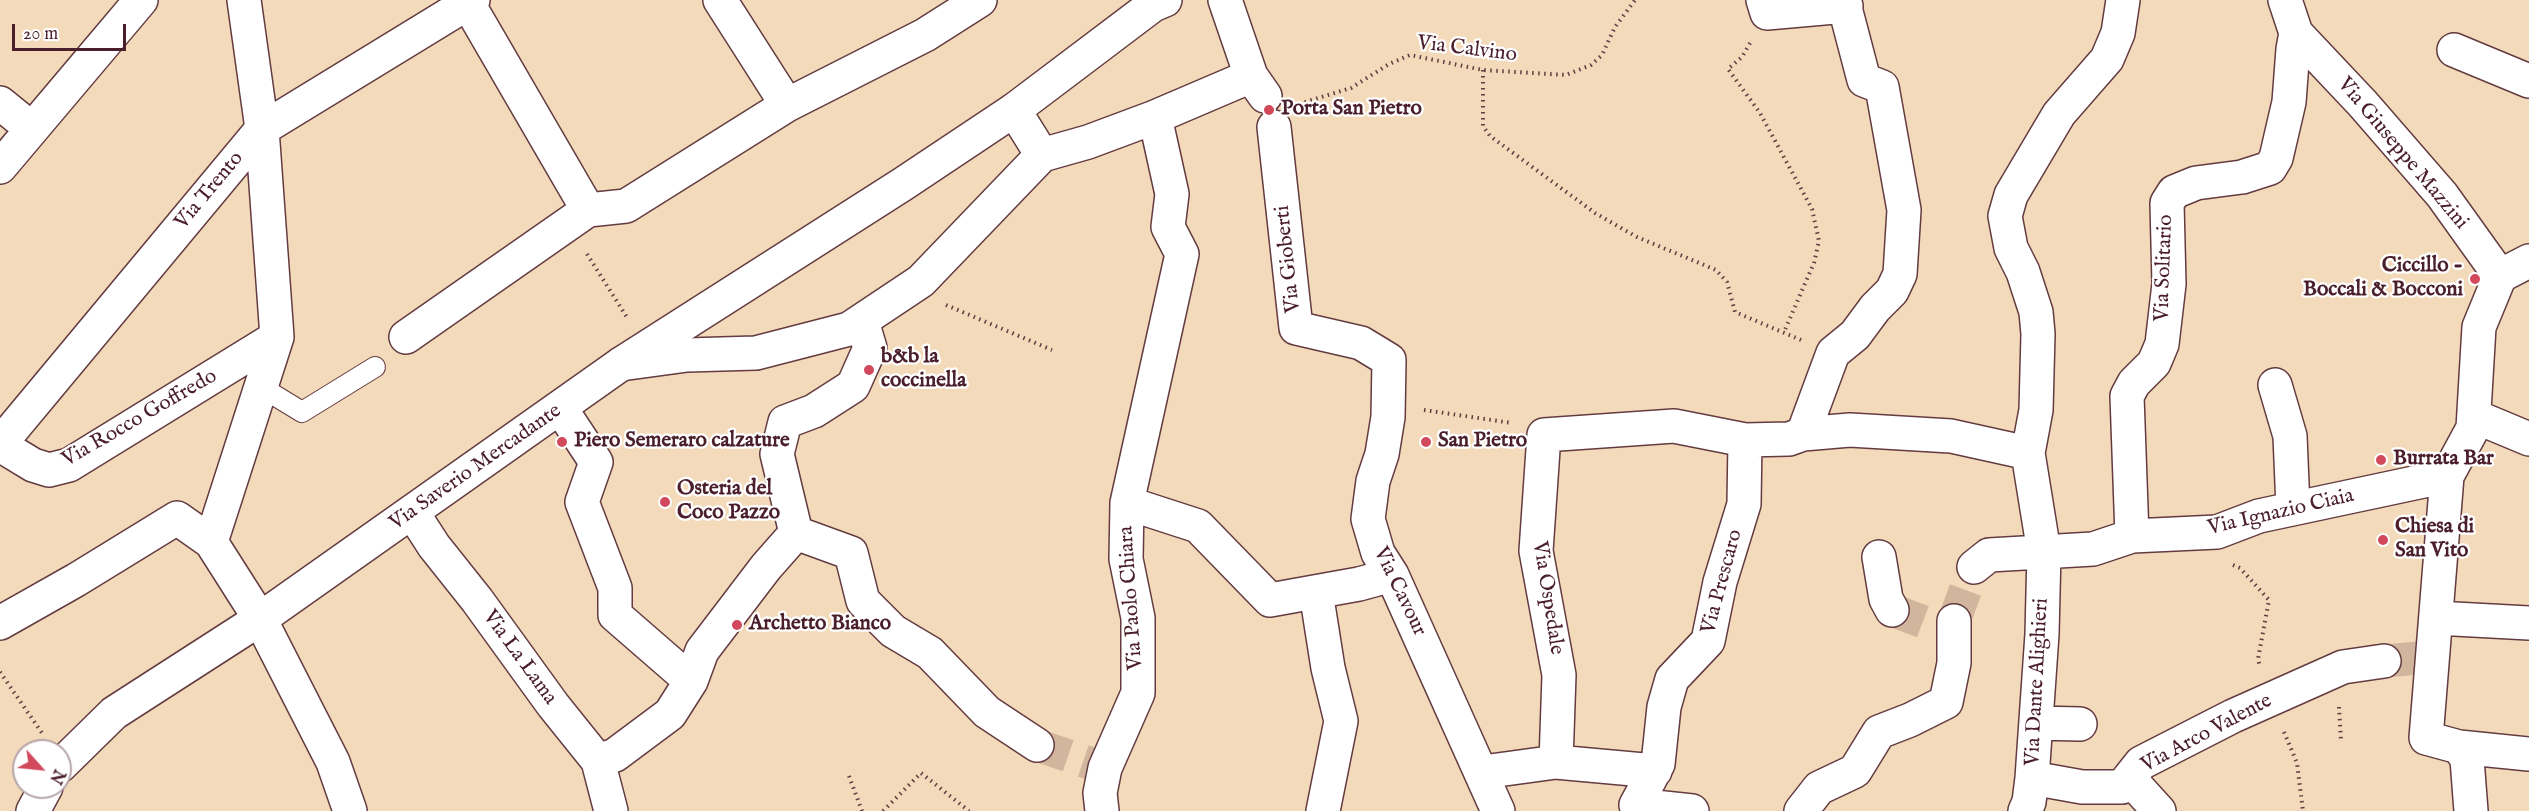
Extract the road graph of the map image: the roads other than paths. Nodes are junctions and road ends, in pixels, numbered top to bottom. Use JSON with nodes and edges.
{"nodes":[{"id":1,"x":141,"y":0,"type":"edge"},
{"id":2,"x":244,"y":0,"type":"edge"},
{"id":3,"x":720,"y":0,"type":"edge"},
{"id":4,"x":980,"y":0,"type":"edge"},
{"id":5,"x":1226,"y":0,"type":"edge"},
{"id":6,"x":2123,"y":0,"type":"edge"},
{"id":7,"x":2285,"y":0,"type":"edge"},
{"id":8,"x":469,"y":1,"type":"edge"},
{"id":9,"x":1153,"y":2,"type":"edge"},
{"id":10,"x":1844,"y":3,"type":"edge"},
{"id":11,"x":1765,"y":7,"type":"edge"},
{"id":12,"x":2296,"y":33,"type":"junction"},
{"id":13,"x":2454,"y":50,"type":"dead end"},
{"id":14,"x":2529,"y":81,"type":"edge"},
{"id":15,"x":1270,"y":102,"type":"junction"},
{"id":16,"x":0,"y":103,"type":"edge"},
{"id":17,"x":788,"y":105,"type":"junction"},
{"id":18,"x":1014,"y":110,"type":"junction"},
{"id":19,"x":1155,"y":117,"type":"junction"},
{"id":20,"x":32,"y":129,"type":"junction"},
{"id":21,"x":262,"y":129,"type":"junction"},
{"id":22,"x":1042,"y":155,"type":"junction"},
{"id":23,"x":0,"y":167,"type":"edge"},
{"id":24,"x":588,"y":210,"type":"junction"},
{"id":25,"x":2529,"y":261,"type":"edge"},
{"id":26,"x":2500,"y":276,"type":"junction"},
{"id":27,"x":862,"y":321,"type":"junction"},
{"id":28,"x":277,"y":337,"type":"junction"},
{"id":29,"x":406,"y":337,"type":"dead end"},
{"id":30,"x":634,"y":356,"type":"junction"},
{"id":31,"x":1389,"y":360,"type":"joint"},
{"id":32,"x":375,"y":367,"type":"dead end"},
{"id":33,"x":2275,"y":385,"type":"dead end"},
{"id":34,"x":261,"y":387,"type":"junction"},
{"id":35,"x":561,"y":409,"type":"junction"},
{"id":36,"x":2474,"y":416,"type":"junction"},
{"id":37,"x":1803,"y":434,"type":"junction"},
{"id":38,"x":2529,"y":439,"type":"edge"},
{"id":39,"x":1745,"y":440,"type":"junction"},
{"id":40,"x":0,"y":444,"type":"edge"},
{"id":41,"x":2028,"y":453,"type":"junction"},
{"id":42,"x":2447,"y":476,"type":"junction"},
{"id":43,"x":1127,"y":502,"type":"junction"},
{"id":44,"x":2293,"y":508,"type":"junction"},
{"id":45,"x":412,"y":512,"type":"junction"},
{"id":46,"x":796,"y":533,"type":"junction"},
{"id":47,"x":2132,"y":537,"type":"junction"},
{"id":48,"x":211,"y":542,"type":"junction"},
{"id":49,"x":2044,"y":552,"type":"junction"},
{"id":50,"x":1879,"y":557,"type":"dead end"},
{"id":51,"x":1974,"y":567,"type":"tunnel mouth"},
{"id":52,"x":1392,"y":575,"type":"junction"},
{"id":53,"x":1316,"y":592,"type":"junction"},
{"id":54,"x":1892,"y":610,"type":"dead end"},
{"id":55,"x":2436,"y":618,"type":"junction"},
{"id":56,"x":260,"y":619,"type":"junction"},
{"id":57,"x":0,"y":622,"type":"edge"},
{"id":58,"x":2529,"y":623,"type":"edge"},
{"id":59,"x":1945,"y":625,"type":"tunnel mouth"},
{"id":60,"x":2384,"y":661,"type":"tunnel mouth"},
{"id":61,"x":691,"y":681,"type":"junction"},
{"id":62,"x":2037,"y":723,"type":"junction"},
{"id":63,"x":2080,"y":724,"type":"dead end"},
{"id":64,"x":72,"y":741,"type":"edge"},
{"id":65,"x":1037,"y":745,"type":"tunnel mouth"},
{"id":66,"x":2459,"y":747,"type":"junction"},
{"id":67,"x":2529,"y":754,"type":"edge"},
{"id":68,"x":598,"y":760,"type":"junction"},
{"id":69,"x":1556,"y":762,"type":"junction"},
{"id":70,"x":1640,"y":769,"type":"junction"},
{"id":71,"x":1483,"y":772,"type":"junction"},
{"id":72,"x":2032,"y":778,"type":"junction"},
{"id":73,"x":2129,"y":778,"type":"junction"},
{"id":74,"x":1637,"y":808,"type":"edge"},
{"id":75,"x":350,"y":811,"type":"edge"},
{"id":76,"x":611,"y":811,"type":"edge"},
{"id":77,"x":1102,"y":811,"type":"edge"},
{"id":78,"x":1323,"y":811,"type":"edge"},
{"id":79,"x":1498,"y":811,"type":"edge"},
{"id":80,"x":1692,"y":811,"type":"edge"},
{"id":81,"x":1801,"y":811,"type":"edge"},
{"id":82,"x":2025,"y":811,"type":"edge"},
{"id":83,"x":2159,"y":811,"type":"edge"},
{"id":84,"x":2471,"y":811,"type":"edge"}],
"edges":[{"from":1,"to":20,"type":"street"},
{"from":2,"to":21,"type":"street"},
{"from":3,"to":17,"type":"street"},
{"from":4,"to":17,"type":"street"},
{"from":5,"to":15,"type":"street"},
{"from":6,"to":41,"type":"street","name":"Via Dante Alighieri"},
{"from":7,"to":12,"type":"street"},
{"from":8,"to":21,"type":"street","name":"Via Trento"},
{"from":8,"to":24,"type":"street"},
{"from":9,"to":18,"type":"street","name":"Via Saverio Mercadante"},
{"from":10,"to":11,"type":"street"},
{"from":10,"to":37,"type":"street"},
{"from":12,"to":26,"type":"street","name":"Via Giuseppe Mazzini"},
{"from":12,"to":47,"type":"street","name":"Via Solitario"},
{"from":13,"to":14,"type":"street"},
{"from":15,"to":19,"type":"street"},
{"from":15,"to":31,"type":"street","name":"Via Gioberti"},
{"from":16,"to":20,"type":"street"},
{"from":17,"to":24,"type":"street"},
{"from":18,"to":22,"type":"street"},
{"from":18,"to":30,"type":"street","name":"Via Saverio Mercadante"},
{"from":19,"to":22,"type":"street"},
{"from":19,"to":43,"type":"street","name":"Via Paolo Chiara"},
{"from":20,"to":23,"type":"street"},
{"from":21,"to":28,"type":"street"},
{"from":21,"to":40,"type":"street","name":"Via Trento"},
{"from":22,"to":27,"type":"street"},
{"from":24,"to":29,"type":"street"},
{"from":25,"to":26,"type":"street"},
{"from":26,"to":36,"type":"street"},
{"from":27,"to":30,"type":"street"},
{"from":27,"to":46,"type":"street"},
{"from":28,"to":34,"type":"street"},
{"from":28,"to":40,"type":"street","name":"Via Rocco Goffredo"},
{"from":30,"to":35,"type":"street","name":"Via Saverio Mercadante"},
{"from":31,"to":52,"type":"street","name":"Via Cavour"},
{"from":32,"to":34,"type":"lane"},
{"from":33,"to":44,"type":"street"},
{"from":34,"to":48,"type":"street"},
{"from":35,"to":45,"type":"street","name":"Via Saverio Mercadante"},
{"from":35,"to":61,"type":"street"},
{"from":36,"to":38,"type":"street"},
{"from":36,"to":42,"type":"street"},
{"from":37,"to":39,"type":"street"},
{"from":37,"to":41,"type":"street"},
{"from":39,"to":69,"type":"street","name":"Via Ospedale"},
{"from":39,"to":70,"type":"street","name":"Via Prescaro"},
{"from":41,"to":49,"type":"street","name":"Via Dante Alighieri"},
{"from":42,"to":44,"type":"street","name":"Via Ignazio Ciaia"},
{"from":42,"to":55,"type":"street"},
{"from":43,"to":53,"type":"street"},
{"from":43,"to":77,"type":"street","name":"Via Paolo Chiara"},
{"from":44,"to":47,"type":"street","name":"Via Ignazio Ciaia"},
{"from":45,"to":56,"type":"street","name":"Via Saverio Mercadante"},
{"from":45,"to":68,"type":"street","name":"Via La Lama"},
{"from":46,"to":61,"type":"street"},
{"from":46,"to":65,"type":"street"},
{"from":47,"to":49,"type":"street","name":"Via Ignazio Ciaia"},
{"from":48,"to":56,"type":"street"},
{"from":48,"to":57,"type":"street"},
{"from":49,"to":51,"type":"street","name":"Via Ignazio Ciaia"},
{"from":49,"to":62,"type":"street","name":"Via Dante Alighieri"},
{"from":50,"to":54,"type":"street"},
{"from":52,"to":53,"type":"street"},
{"from":52,"to":71,"type":"street","name":"Via Cavour"},
{"from":53,"to":78,"type":"street"},
{"from":55,"to":58,"type":"street"},
{"from":55,"to":66,"type":"street"},
{"from":56,"to":64,"type":"street","name":"Via Saverio Mercadante"},
{"from":56,"to":75,"type":"street"},
{"from":59,"to":81,"type":"street"},
{"from":60,"to":73,"type":"street","name":"Via Arco Valente"},
{"from":61,"to":68,"type":"street"},
{"from":62,"to":63,"type":"street"},
{"from":62,"to":72,"type":"street","name":"Via Dante Alighieri"},
{"from":66,"to":67,"type":"street"},
{"from":66,"to":84,"type":"street"},
{"from":68,"to":76,"type":"street","name":"Via La Lama"},
{"from":69,"to":70,"type":"street"},
{"from":69,"to":71,"type":"street"},
{"from":70,"to":74,"type":"street","name":"Via Prescaro"},
{"from":71,"to":79,"type":"street","name":"Via Cavour"},
{"from":72,"to":73,"type":"street","name":"Via Arco Valente"},
{"from":72,"to":82,"type":"street","name":"Via Dante Alighieri"},
{"from":73,"to":83,"type":"street"},
{"from":74,"to":80,"type":"street"}]}
